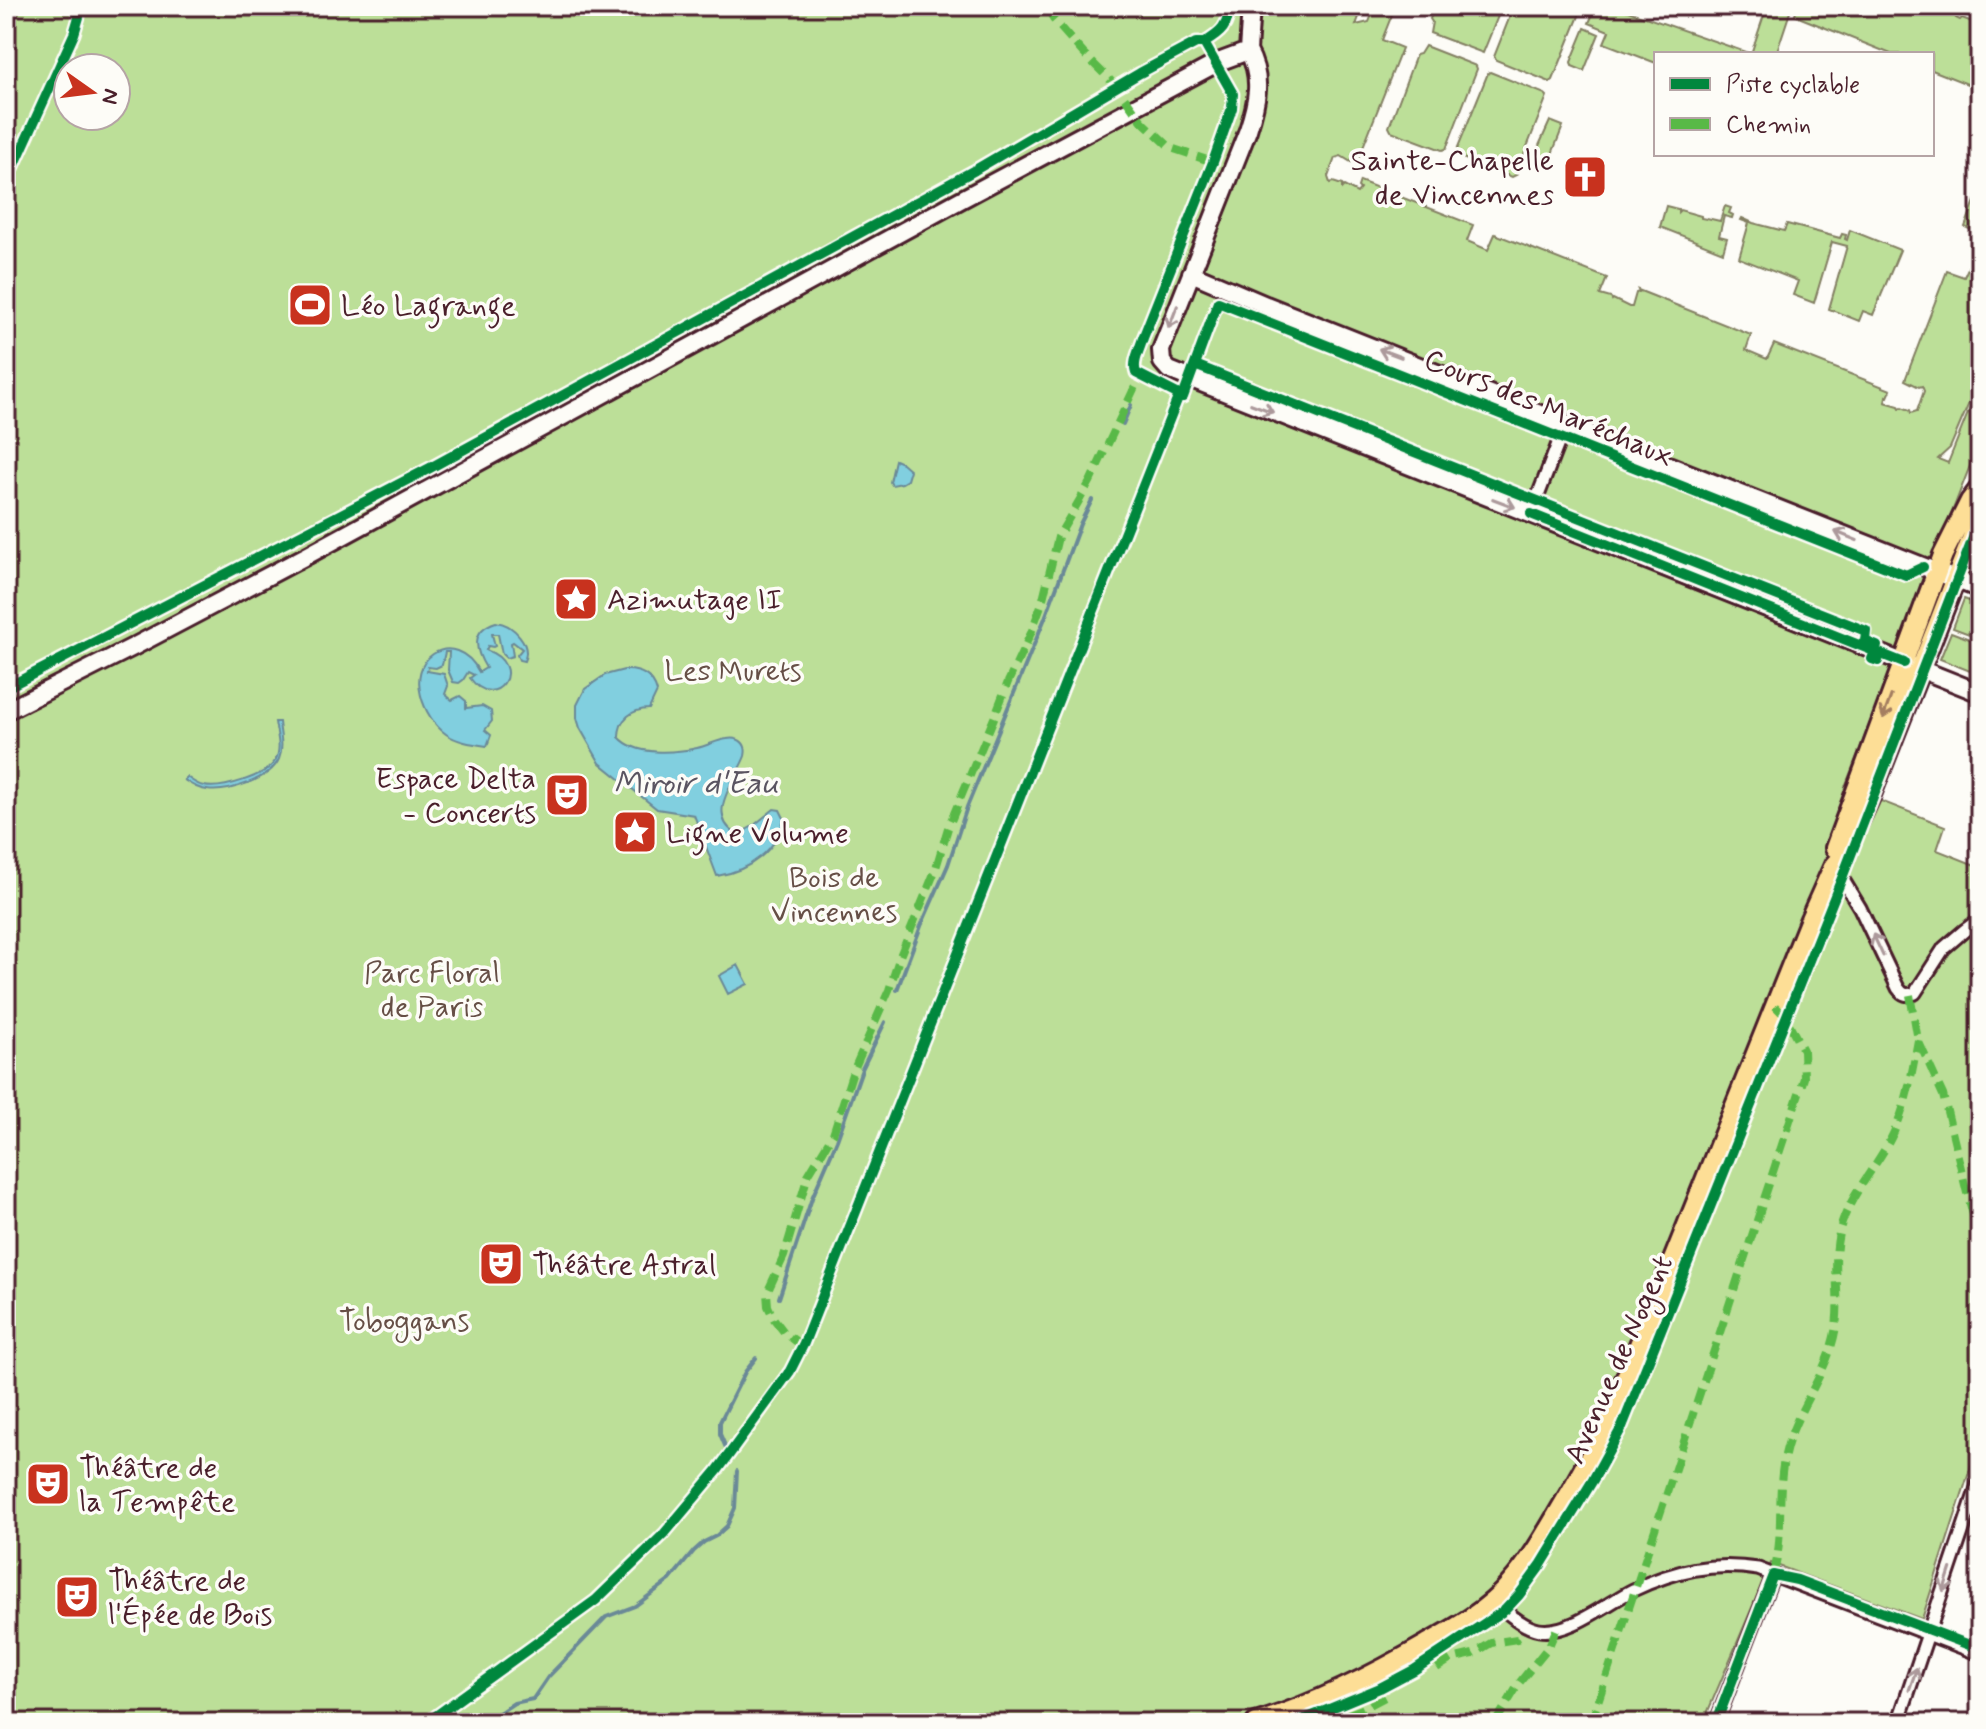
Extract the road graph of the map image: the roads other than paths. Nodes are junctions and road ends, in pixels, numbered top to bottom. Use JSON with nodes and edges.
{"nodes":[{"id":1,"x":1251,"y":6,"type":"edge"},
{"id":2,"x":1248,"y":51,"type":"junction"},
{"id":3,"x":1191,"y":273,"type":"junction"},
{"id":4,"x":1566,"y":423,"type":"junction"},
{"id":5,"x":1980,"y":488,"type":"edge"},
{"id":6,"x":1531,"y":514,"type":"junction"},
{"id":7,"x":1980,"y":517,"type":"edge"},
{"id":8,"x":1941,"y":573,"type":"junction"},
{"id":9,"x":1980,"y":589,"type":"edge"},
{"id":10,"x":1906,"y":664,"type":"junction"},
{"id":11,"x":1980,"y":693,"type":"edge"},
{"id":12,"x":6,"y":711,"type":"edge"},
{"id":13,"x":1834,"y":865,"type":"junction"},
{"id":14,"x":1980,"y":919,"type":"edge"},
{"id":15,"x":1980,"y":1479,"type":"edge"},
{"id":16,"x":1773,"y":1575,"type":"junction"},
{"id":17,"x":1493,"y":1601,"type":"junction"},
{"id":18,"x":1929,"y":1634,"type":"junction"},
{"id":19,"x":1980,"y":1654,"type":"edge"},
{"id":20,"x":1256,"y":1723,"type":"edge"},
{"id":21,"x":1716,"y":1723,"type":"edge"},
{"id":22,"x":1898,"y":1723,"type":"edge"}],
"edges":[{"from":1,"to":2,"type":"street"},
{"from":2,"to":3,"type":"street"},
{"from":2,"to":12,"type":"street"},
{"from":4,"to":3,"type":"street","name":"Cours des Maréchaux","one_way":true},
{"from":3,"to":6,"type":"street","one_way":true},
{"from":4,"to":6,"type":"street","name":"Cours des Maréchaux"},
{"from":8,"to":4,"type":"street","name":"Cours des Maréchaux","one_way":true},
{"from":5,"to":8,"type":"main road"},
{"from":6,"to":10,"type":"street"},
{"from":7,"to":8,"type":"main road"},
{"from":8,"to":9,"type":"street","name":"Cours des Maréchaux"},
{"from":8,"to":10,"type":"main road","name":"Avenue de Nogent"},
{"from":10,"to":11,"type":"street"},
{"from":10,"to":13,"type":"main road","name":"Avenue de Nogent"},
{"from":14,"to":13,"type":"street","one_way":true},
{"from":13,"to":17,"type":"main road","name":"Avenue de Nogent"},
{"from":15,"to":18,"type":"street","one_way":true},
{"from":16,"to":17,"type":"street"},
{"from":16,"to":18,"type":"street"},
{"from":16,"to":21,"type":"street"},
{"from":17,"to":20,"type":"main road","name":"Avenue de Nogent"},
{"from":18,"to":19,"type":"street"},
{"from":22,"to":18,"type":"street","one_way":true}]}
